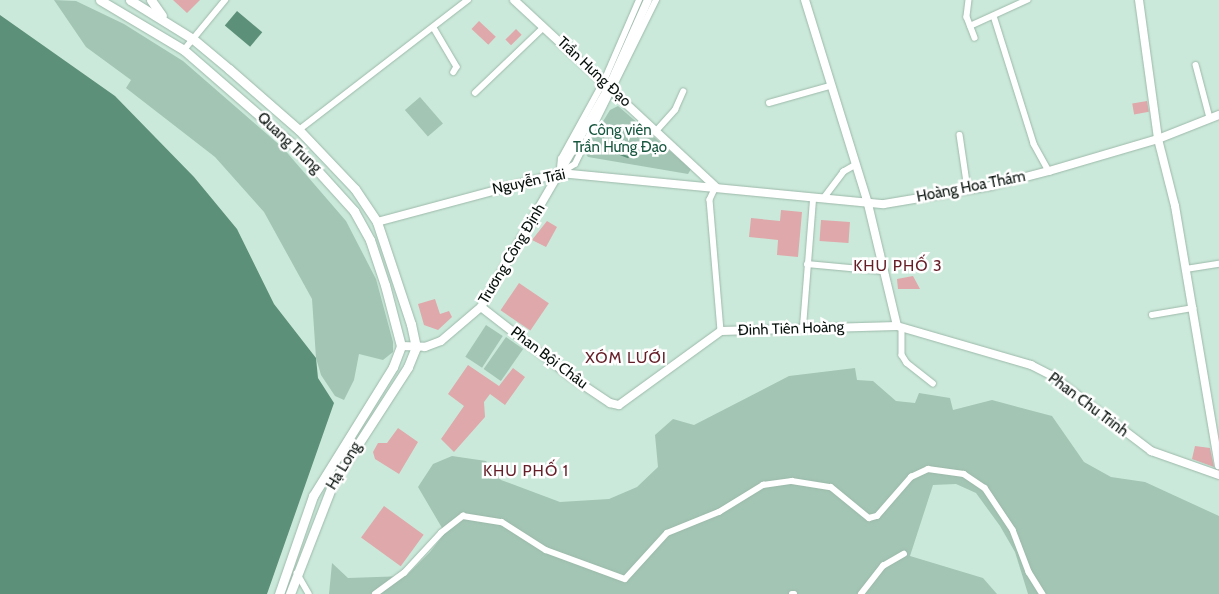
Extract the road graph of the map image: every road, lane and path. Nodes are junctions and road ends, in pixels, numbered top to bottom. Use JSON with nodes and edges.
{"nodes":[{"id":1,"x":100,"y":0,"type":"edge"},
{"id":2,"x":130,"y":0,"type":"edge"},
{"id":3,"x":151,"y":0,"type":"edge"},
{"id":4,"x":225,"y":0,"type":"edge"},
{"id":5,"x":468,"y":0,"type":"edge"},
{"id":6,"x":514,"y":0,"type":"edge"},
{"id":7,"x":639,"y":0,"type":"edge"},
{"id":8,"x":648,"y":0,"type":"edge"},
{"id":9,"x":656,"y":0,"type":"edge"},
{"id":10,"x":805,"y":0,"type":"edge"},
{"id":11,"x":970,"y":0,"type":"edge"},
{"id":12,"x":1027,"y":0,"type":"edge"},
{"id":13,"x":1139,"y":0,"type":"edge"},
{"id":14,"x":994,"y":16,"type":"junction"},
{"id":15,"x":164,"y":20,"type":"junction"},
{"id":16,"x":970,"y":26,"type":"junction"},
{"id":17,"x":544,"y":27,"type":"junction"},
{"id":18,"x":434,"y":28,"type":"junction"},
{"id":19,"x":975,"y":38,"type":"dead end"},
{"id":20,"x":193,"y":39,"type":"junction"},
{"id":21,"x":184,"y":50,"type":"junction"},
{"id":22,"x":1196,"y":65,"type":"dead end"},
{"id":23,"x":454,"y":72,"type":"dead end"},
{"id":24,"x":609,"y":86,"type":"junction"},
{"id":25,"x":830,"y":86,"type":"junction"},
{"id":26,"x":683,"y":92,"type":"dead end"},
{"id":27,"x":475,"y":93,"type":"dead end"},
{"id":28,"x":769,"y":103,"type":"dead end"},
{"id":29,"x":1219,"y":115,"type":"edge"},
{"id":30,"x":1210,"y":118,"type":"junction"},
{"id":31,"x":299,"y":130,"type":"junction"},
{"id":32,"x":657,"y":130,"type":"junction"},
{"id":33,"x":960,"y":135,"type":"dead end"},
{"id":34,"x":1158,"y":139,"type":"junction"},
{"id":35,"x":855,"y":165,"type":"junction"},
{"id":36,"x":1049,"y":171,"type":"junction"},
{"id":37,"x":560,"y":173,"type":"junction"},
{"id":38,"x":716,"y":187,"type":"junction"},
{"id":39,"x":968,"y":189,"type":"junction"},
{"id":40,"x":813,"y":200,"type":"junction"},
{"id":41,"x":822,"y":201,"type":"junction"},
{"id":42,"x":868,"y":204,"type":"junction"},
{"id":43,"x":377,"y":222,"type":"junction"},
{"id":44,"x":807,"y":264,"type":"junction"},
{"id":45,"x":1219,"y":264,"type":"edge"},
{"id":46,"x":1186,"y":269,"type":"junction"},
{"id":47,"x":882,"y":271,"type":"junction"},
{"id":48,"x":481,"y":307,"type":"junction"},
{"id":49,"x":1193,"y":308,"type":"junction"},
{"id":50,"x":1152,"y":315,"type":"dead end"},
{"id":51,"x":802,"y":327,"type":"junction"},
{"id":52,"x":899,"y":328,"type":"junction"},
{"id":53,"x":721,"y":331,"type":"junction"},
{"id":54,"x":401,"y":346,"type":"junction"},
{"id":55,"x":416,"y":347,"type":"junction"},
{"id":56,"x":933,"y":383,"type":"dead end"},
{"id":57,"x":619,"y":405,"type":"joint"},
{"id":58,"x":1217,"y":437,"type":"edge"},
{"id":59,"x":1219,"y":465,"type":"edge"},
{"id":60,"x":1219,"y":476,"type":"edge"},
{"id":61,"x":322,"y":479,"type":"junction"},
{"id":62,"x":332,"y":483,"type":"junction"},
{"id":63,"x":904,"y":554,"type":"dead end"},
{"id":64,"x":286,"y":568,"type":"junction"},
{"id":65,"x":297,"y":573,"type":"junction"},
{"id":66,"x":279,"y":594,"type":"edge"},
{"id":67,"x":290,"y":594,"type":"edge"},
{"id":68,"x":309,"y":594,"type":"edge"},
{"id":69,"x":375,"y":594,"type":"edge"},
{"id":70,"x":861,"y":594,"type":"edge"},
{"id":71,"x":1043,"y":594,"type":"edge"}],
"edges":[{"from":1,"to":21,"type":"main road","name":"Quang Trung"},
{"from":2,"to":15,"type":"main road","name":"Quang Trung"},
{"from":3,"to":15,"type":"main road"},
{"from":4,"to":20,"type":"street"},
{"from":5,"to":18,"type":"street"},
{"from":6,"to":17,"type":"main road","name":"Trần Hưng Đạo"},
{"from":7,"to":24,"type":"street","name":"Trương Công Định"},
{"from":8,"to":24,"type":"main road","name":"Trương Công Định"},
{"from":9,"to":24,"type":"street","name":"Trương Công Định"},
{"from":10,"to":25,"type":"main road"},
{"from":11,"to":16,"type":"street"},
{"from":12,"to":14,"type":"street"},
{"from":13,"to":34,"type":"main road"},
{"from":14,"to":16,"type":"street"},
{"from":14,"to":36,"type":"street"},
{"from":15,"to":20,"type":"main road","name":"Quang Trung"},
{"from":16,"to":19,"type":"street"},
{"from":17,"to":24,"type":"main road","name":"Trần Hưng Đạo"},
{"from":17,"to":27,"type":"street"},
{"from":18,"to":23,"type":"street"},
{"from":18,"to":31,"type":"street"},
{"from":20,"to":21,"type":"street"},
{"from":20,"to":31,"type":"main road","name":"Quang Trung"},
{"from":21,"to":54,"type":"main road","name":"Quang Trung"},
{"from":22,"to":30,"type":"street"},
{"from":24,"to":32,"type":"main road","name":"Trần Hưng Đạo"},
{"from":24,"to":37,"type":"main road","name":"Trương Công Định"},
{"from":25,"to":28,"type":"street"},
{"from":25,"to":35,"type":"main road"},
{"from":26,"to":32,"type":"street"},
{"from":29,"to":30,"type":"main road","name":"Hoàng Hoa Thám"},
{"from":30,"to":34,"type":"main road","name":"Hoàng Hoa Thám"},
{"from":31,"to":43,"type":"main road","name":"Quang Trung"},
{"from":32,"to":38,"type":"main road","name":"Trần Hưng Đạo"},
{"from":33,"to":39,"type":"street"},
{"from":34,"to":36,"type":"main road","name":"Hoàng Hoa Thám"},
{"from":34,"to":46,"type":"main road"},
{"from":35,"to":41,"type":"street"},
{"from":35,"to":42,"type":"main road"},
{"from":36,"to":39,"type":"main road","name":"Hoàng Hoa Thám"},
{"from":37,"to":38,"type":"main road","name":"Nguyễn Trãi"},
{"from":37,"to":43,"type":"main road","name":"Nguyễn Trãi"},
{"from":37,"to":48,"type":"main road","name":"Trương Công Định"},
{"from":38,"to":40,"type":"main road","name":"Hoàng Hoa Thám"},
{"from":38,"to":53,"type":"street"},
{"from":39,"to":42,"type":"main road","name":"Hoàng Hoa Thám"},
{"from":40,"to":41,"type":"main road","name":"Hoàng Hoa Thám"},
{"from":40,"to":44,"type":"street"},
{"from":41,"to":42,"type":"main road","name":"Hoàng Hoa Thám"},
{"from":42,"to":47,"type":"main road"},
{"from":43,"to":55,"type":"main road","name":"Quang Trung"},
{"from":44,"to":47,"type":"street"},
{"from":44,"to":51,"type":"street"},
{"from":45,"to":46,"type":"street"},
{"from":46,"to":49,"type":"main road"},
{"from":47,"to":52,"type":"main road"},
{"from":48,"to":55,"type":"main road","name":"Trương Công Định"},
{"from":48,"to":57,"type":"main road","name":"Phan Bội Châu"},
{"from":49,"to":50,"type":"street"},
{"from":49,"to":58,"type":"main road"},
{"from":51,"to":52,"type":"main road","name":"Đinh Tiên Hoàng"},
{"from":51,"to":53,"type":"main road","name":"Đinh Tiên Hoàng"},
{"from":52,"to":56,"type":"street"},
{"from":52,"to":60,"type":"main road","name":"Phan Chu Trinh"},
{"from":53,"to":57,"type":"main road","name":"Đinh Tiên Hoàng"},
{"from":54,"to":55,"type":"main road","name":"Trương Công Định"},
{"from":54,"to":61,"type":"main road","name":"Hạ Long"},
{"from":55,"to":62,"type":"main road","name":"Hạ Long"},
{"from":58,"to":59,"type":"main road"},
{"from":61,"to":62,"type":"main road"},
{"from":61,"to":64,"type":"main road","name":"Hạ Long"},
{"from":62,"to":65,"type":"main road","name":"Hạ Long"},
{"from":63,"to":70,"type":"street"},
{"from":64,"to":65,"type":"main road"},
{"from":64,"to":66,"type":"main road","name":"Hạ Long"},
{"from":65,"to":67,"type":"main road","name":"Hạ Long"},
{"from":65,"to":68,"type":"street"},
{"from":69,"to":71,"type":"street"}]}
